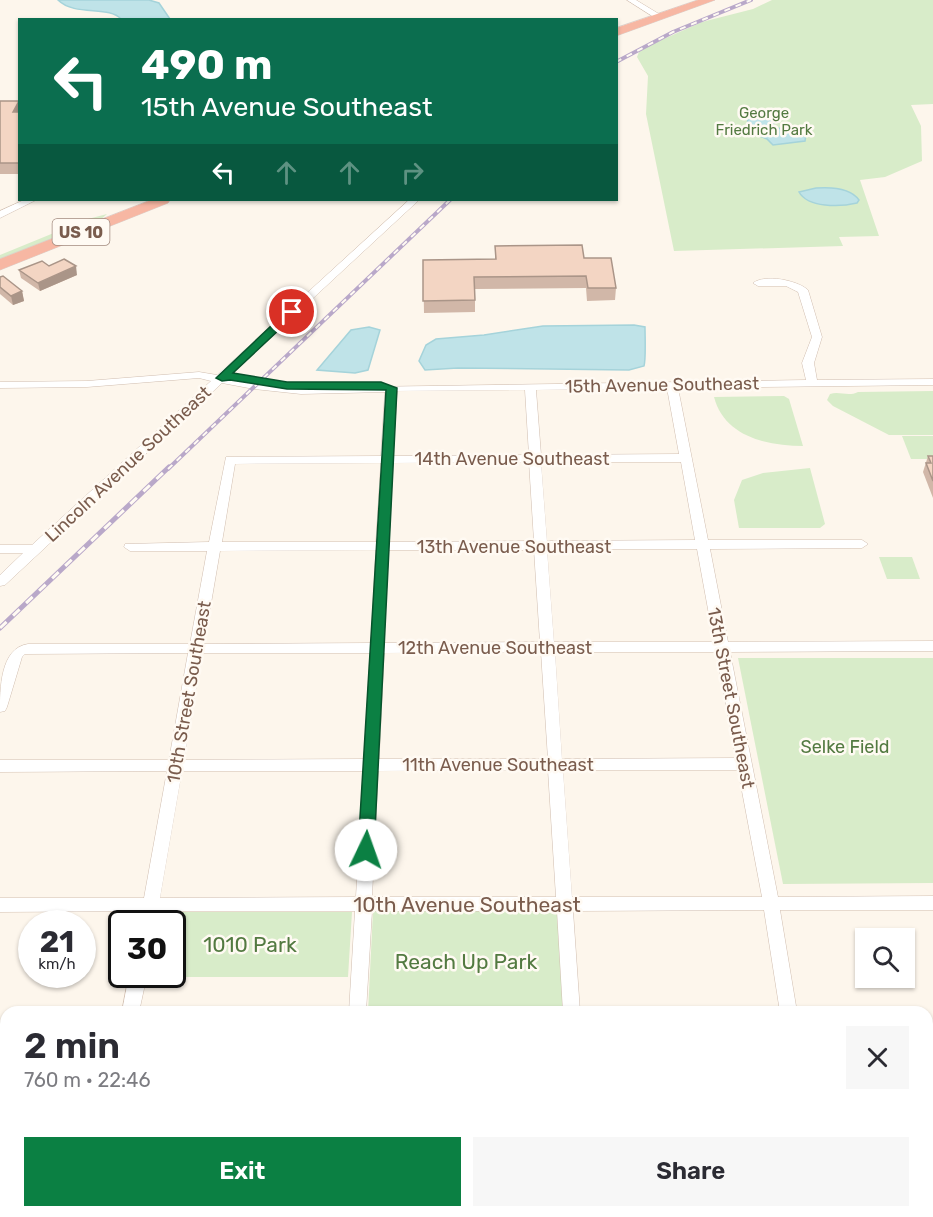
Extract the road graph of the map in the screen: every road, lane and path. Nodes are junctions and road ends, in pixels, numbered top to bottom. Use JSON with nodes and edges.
{"nodes":[{"id":1,"x":631,"y":0,"type":"edge"},
{"id":2,"x":683,"y":0,"type":"edge"},
{"id":3,"x":709,"y":0,"type":"edge"},
{"id":4,"x":655,"y":15,"type":"junction"},
{"id":5,"x":618,"y":23,"type":"edge"},
{"id":6,"x":618,"y":31,"type":"edge"},
{"id":7,"x":29,"y":201,"type":"edge"},
{"id":8,"x":127,"y":201,"type":"edge"},
{"id":9,"x":160,"y":201,"type":"edge"},
{"id":10,"x":413,"y":201,"type":"edge"},
{"id":11,"x":0,"y":215,"type":"edge"},
{"id":12,"x":0,"y":251,"type":"edge"},
{"id":13,"x":0,"y":265,"type":"edge"},
{"id":14,"x":758,"y":282,"type":"dead end"},
{"id":15,"x":222,"y":378,"type":"junction"},
{"id":16,"x":933,"y":382,"type":"edge"},
{"id":17,"x":812,"y":383,"type":"junction"},
{"id":18,"x":672,"y":384,"type":"junction"},
{"id":19,"x":0,"y":385,"type":"edge"},
{"id":20,"x":530,"y":387,"type":"junction"},
{"id":21,"x":392,"y":388,"type":"junction"},
{"id":22,"x":388,"y":458,"type":"junction"},
{"id":23,"x":685,"y":458,"type":"junction"},
{"id":24,"x":535,"y":459,"type":"junction"},
{"id":25,"x":230,"y":460,"type":"joint"},
{"id":26,"x":862,"y":544,"type":"dead end"},
{"id":27,"x":702,"y":546,"type":"junction"},
{"id":28,"x":130,"y":547,"type":"dead end"},
{"id":29,"x":215,"y":547,"type":"junction"},
{"id":30,"x":541,"y":547,"type":"junction"},
{"id":31,"x":383,"y":548,"type":"junction"},
{"id":32,"x":0,"y":549,"type":"edge"},
{"id":33,"x":36,"y":549,"type":"junction"},
{"id":34,"x":0,"y":582,"type":"edge"},
{"id":35,"x":721,"y":646,"type":"junction"},
{"id":36,"x":933,"y":646,"type":"edge"},
{"id":37,"x":197,"y":647,"type":"junction"},
{"id":38,"x":377,"y":648,"type":"junction"},
{"id":39,"x":547,"y":648,"type":"junction"},
{"id":40,"x":0,"y":707,"type":"edge"},
{"id":41,"x":744,"y":764,"type":"junction"},
{"id":42,"x":555,"y":765,"type":"junction"},
{"id":43,"x":0,"y":766,"type":"edge"},
{"id":44,"x":176,"y":766,"type":"junction"},
{"id":45,"x":371,"y":766,"type":"junction"},
{"id":46,"x":771,"y":903,"type":"junction"},
{"id":47,"x":933,"y":903,"type":"edge"},
{"id":48,"x":0,"y":905,"type":"edge"},
{"id":49,"x":151,"y":905,"type":"junction"},
{"id":50,"x":363,"y":905,"type":"junction"},
{"id":51,"x":565,"y":905,"type":"junction"},
{"id":52,"x":150,"y":910,"type":"edge"},
{"id":53,"x":136,"y":988,"type":"edge"},
{"id":54,"x":132,"y":1006,"type":"edge"},
{"id":55,"x":358,"y":1006,"type":"edge"},
{"id":56,"x":572,"y":1006,"type":"edge"},
{"id":57,"x":788,"y":1006,"type":"edge"}],
"edges":[{"from":1,"to":4,"type":"street"},
{"from":2,"to":4,"type":"highway"},
{"from":3,"to":4,"type":"highway"},
{"from":4,"to":5,"type":"highway"},
{"from":4,"to":6,"type":"highway"},
{"from":7,"to":11,"type":"street"},
{"from":8,"to":12,"type":"highway","number":"US 10"},
{"from":9,"to":13,"type":"highway","number":"US 10"},
{"from":10,"to":15,"type":"street","name":"Lincoln Avenue Southeast"},
{"from":14,"to":17,"type":"street"},
{"from":15,"to":19,"type":"street","name":"15th Avenue Southeast"},
{"from":15,"to":21,"type":"street","name":"15th Avenue Southeast"},
{"from":15,"to":33,"type":"street","name":"Lincoln Avenue Southeast"},
{"from":16,"to":17,"type":"street","name":"15th Avenue Southeast"},
{"from":17,"to":18,"type":"street","name":"15th Avenue Southeast"},
{"from":18,"to":20,"type":"street","name":"15th Avenue Southeast"},
{"from":18,"to":23,"type":"street","name":"13th Street Southeast"},
{"from":20,"to":21,"type":"street","name":"15th Avenue Southeast"},
{"from":20,"to":24,"type":"street"},
{"from":21,"to":22,"type":"street"},
{"from":22,"to":24,"type":"street","name":"14th Avenue Southeast"},
{"from":22,"to":25,"type":"street","name":"14th Avenue Southeast"},
{"from":22,"to":31,"type":"street"},
{"from":23,"to":24,"type":"street","name":"14th Avenue Southeast"},
{"from":23,"to":27,"type":"street","name":"13th Street Southeast"},
{"from":24,"to":30,"type":"street"},
{"from":25,"to":29,"type":"street","name":"10th Street Southeast"},
{"from":26,"to":27,"type":"street","name":"13th Avenue Southeast"},
{"from":27,"to":30,"type":"street","name":"13th Avenue Southeast"},
{"from":27,"to":35,"type":"street","name":"13th Street Southeast"},
{"from":28,"to":29,"type":"street","name":"13th Avenue Southeast"},
{"from":29,"to":31,"type":"street","name":"13th Avenue Southeast"},
{"from":29,"to":37,"type":"street","name":"10th Street Southeast"},
{"from":30,"to":31,"type":"street","name":"13th Avenue Southeast"},
{"from":30,"to":39,"type":"street"},
{"from":31,"to":38,"type":"street"},
{"from":32,"to":33,"type":"street"},
{"from":33,"to":34,"type":"street","name":"Lincoln Avenue Southeast"},
{"from":35,"to":36,"type":"street","name":"12th Avenue Southeast"},
{"from":35,"to":39,"type":"street","name":"12th Avenue Southeast"},
{"from":35,"to":41,"type":"street","name":"13th Street Southeast"},
{"from":37,"to":38,"type":"street","name":"12th Avenue Southeast"},
{"from":37,"to":40,"type":"street","name":"12th Avenue Southeast"},
{"from":37,"to":44,"type":"street","name":"10th Street Southeast"},
{"from":38,"to":39,"type":"street","name":"12th Avenue Southeast"},
{"from":38,"to":45,"type":"street"},
{"from":39,"to":42,"type":"street"},
{"from":41,"to":42,"type":"street","name":"11th Avenue Southeast"},
{"from":41,"to":46,"type":"street","name":"13th Street Southeast"},
{"from":42,"to":45,"type":"street","name":"11th Avenue Southeast"},
{"from":42,"to":51,"type":"street"},
{"from":43,"to":44,"type":"street","name":"11th Avenue Southeast"},
{"from":44,"to":45,"type":"street","name":"11th Avenue Southeast"},
{"from":44,"to":49,"type":"street","name":"10th Street Southeast"},
{"from":45,"to":50,"type":"street"},
{"from":46,"to":47,"type":"street","name":"10th Avenue Southeast"},
{"from":46,"to":51,"type":"street","name":"10th Avenue Southeast"},
{"from":46,"to":57,"type":"street","name":"13th Street Southeast"},
{"from":48,"to":49,"type":"street","name":"10th Avenue Southeast"},
{"from":49,"to":50,"type":"street","name":"10th Avenue Southeast"},
{"from":49,"to":52,"type":"street","name":"10th Street Southeast"},
{"from":50,"to":51,"type":"street","name":"10th Avenue Southeast"},
{"from":50,"to":55,"type":"street"},
{"from":51,"to":56,"type":"street"},
{"from":53,"to":54,"type":"street"}]}
